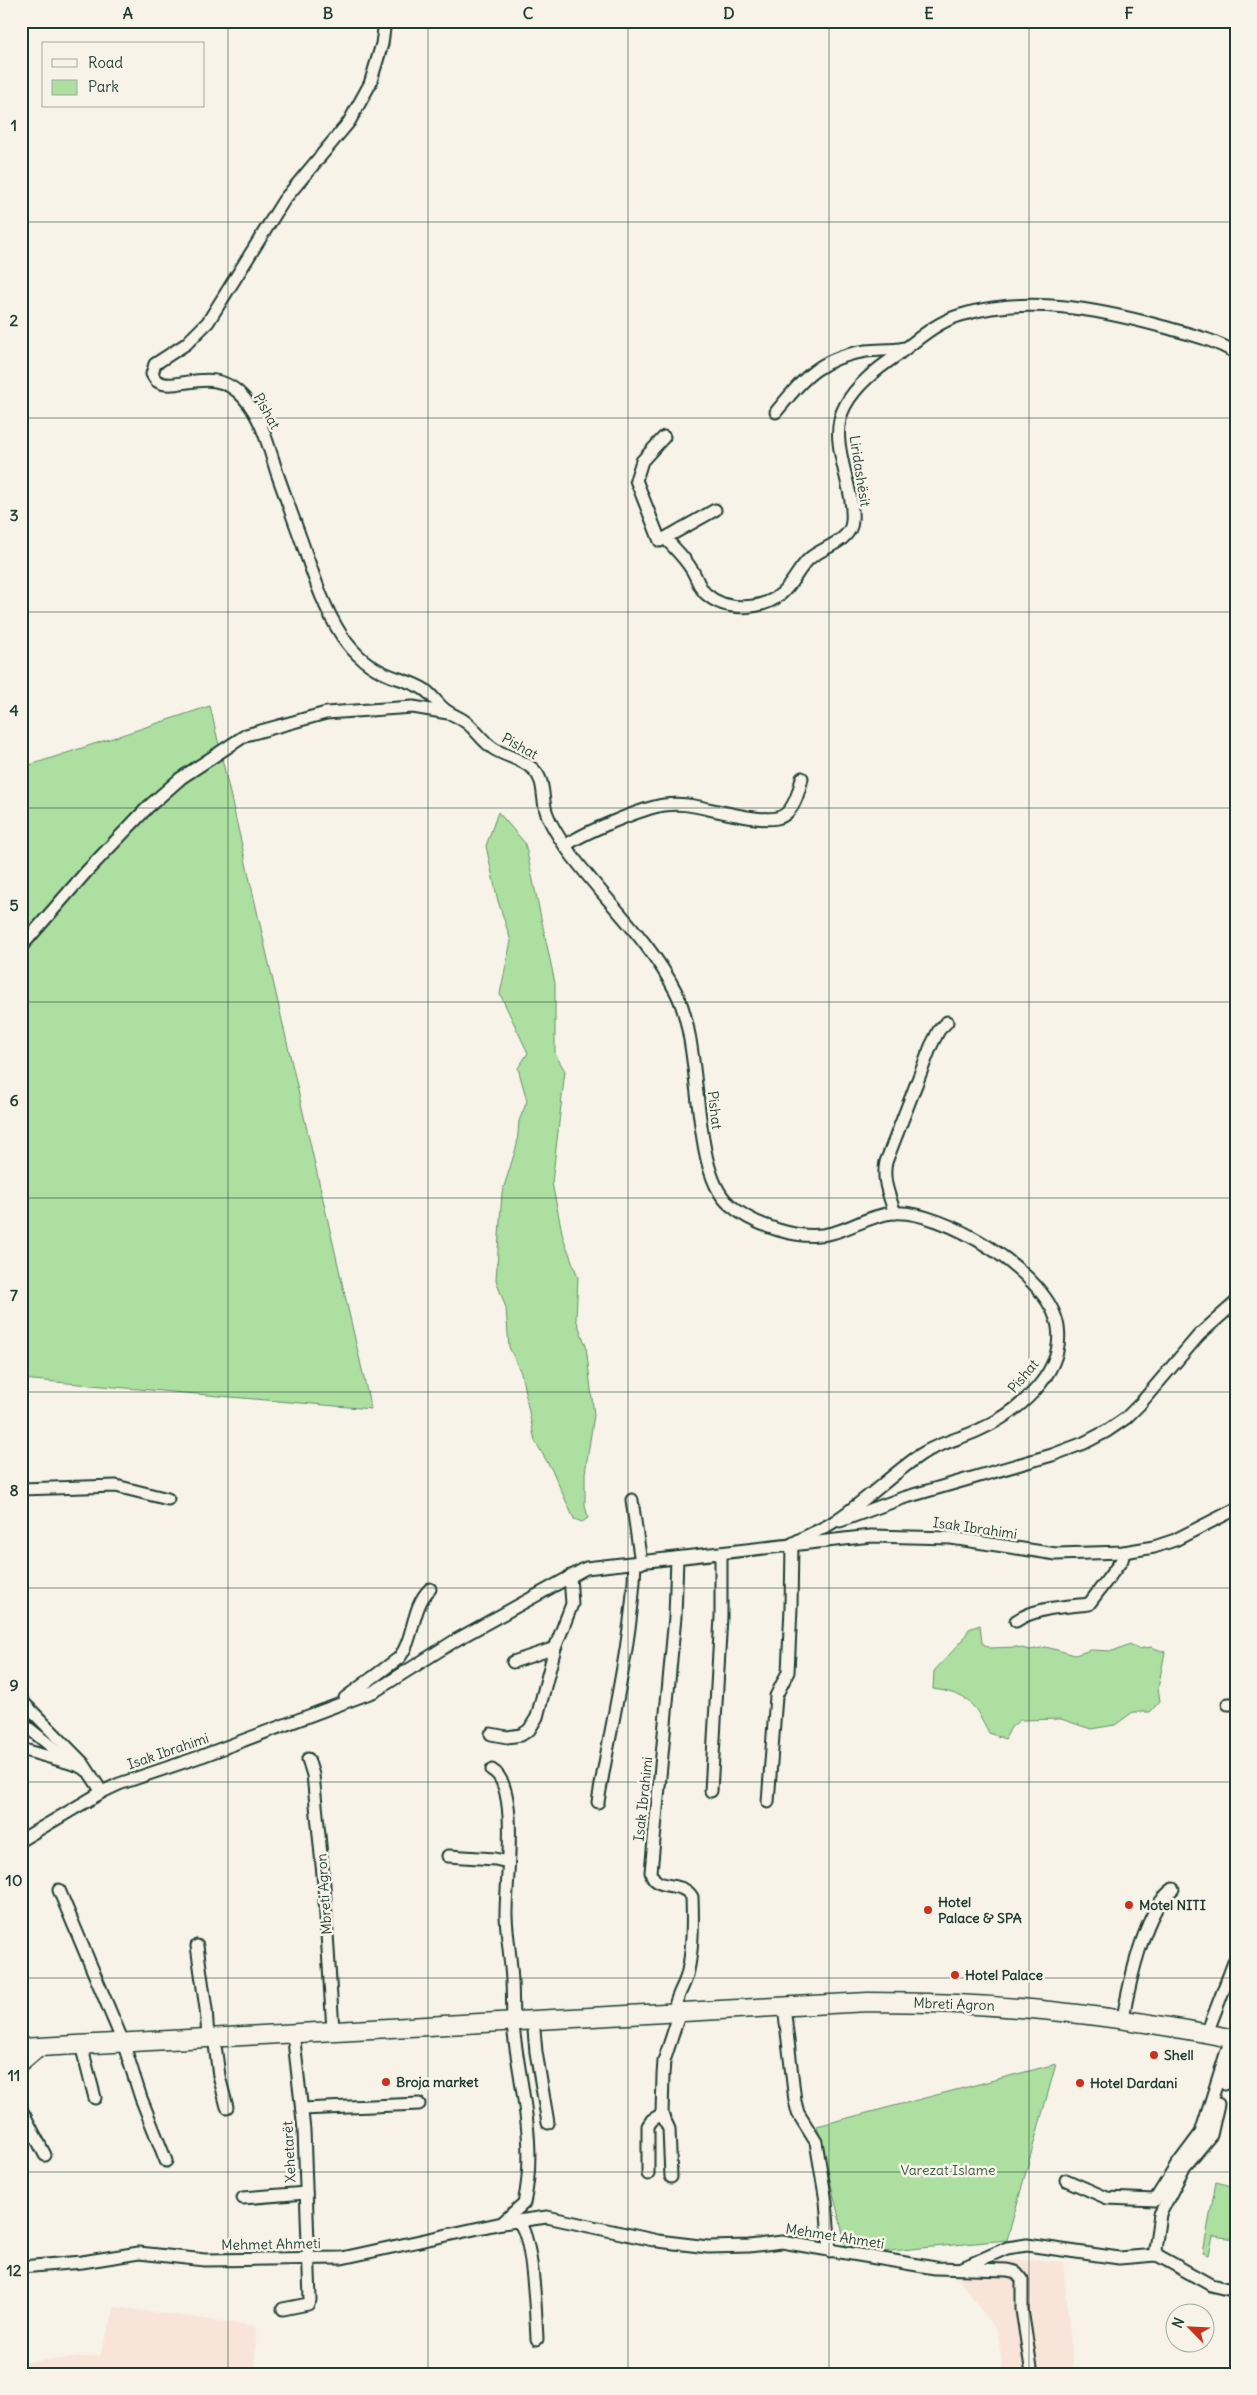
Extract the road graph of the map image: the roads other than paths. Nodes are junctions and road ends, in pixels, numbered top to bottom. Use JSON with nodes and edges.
{"nodes":[{"id":1,"x":385,"y":21,"type":"edge"},
{"id":2,"x":904,"y":348,"type":"junction"},
{"id":3,"x":1236,"y":353,"type":"edge"},
{"id":4,"x":776,"y":412,"type":"dead end"},
{"id":5,"x":664,"y":437,"type":"dead end"},
{"id":6,"x":715,"y":510,"type":"dead end"},
{"id":7,"x":666,"y":539,"type":"junction"},
{"id":8,"x":448,"y":713,"type":"junction"},
{"id":9,"x":802,"y":778,"type":"dead end"},
{"id":10,"x":565,"y":846,"type":"junction"},
{"id":11,"x":21,"y":948,"type":"edge"},
{"id":12,"x":947,"y":1022,"type":"dead end"},
{"id":13,"x":895,"y":1213,"type":"junction"},
{"id":14,"x":1236,"y":1302,"type":"edge"},
{"id":15,"x":21,"y":1489,"type":"edge"},
{"id":16,"x":168,"y":1499,"type":"dead end"},
{"id":17,"x":632,"y":1500,"type":"dead end"},
{"id":18,"x":1236,"y":1509,"type":"edge"},
{"id":19,"x":833,"y":1522,"type":"junction"},
{"id":20,"x":792,"y":1544,"type":"junction"},
{"id":21,"x":721,"y":1552,"type":"junction"},
{"id":22,"x":1124,"y":1552,"type":"junction"},
{"id":23,"x":677,"y":1558,"type":"junction"},
{"id":24,"x":638,"y":1563,"type":"junction"},
{"id":25,"x":570,"y":1576,"type":"junction"},
{"id":26,"x":430,"y":1589,"type":"dead end"},
{"id":27,"x":1016,"y":1621,"type":"dead end"},
{"id":28,"x":555,"y":1648,"type":"junction"},
{"id":29,"x":513,"y":1662,"type":"dead end"},
{"id":30,"x":21,"y":1700,"type":"edge"},
{"id":31,"x":332,"y":1708,"type":"junction"},
{"id":32,"x":21,"y":1722,"type":"edge"},
{"id":33,"x":491,"y":1734,"type":"dead end"},
{"id":34,"x":21,"y":1749,"type":"edge"},
{"id":35,"x":308,"y":1759,"type":"dead end"},
{"id":36,"x":73,"y":1764,"type":"junction"},
{"id":37,"x":492,"y":1770,"type":"dead end"},
{"id":38,"x":88,"y":1771,"type":"junction"},
{"id":39,"x":711,"y":1791,"type":"dead end"},
{"id":40,"x":102,"y":1792,"type":"junction"},
{"id":41,"x":598,"y":1802,"type":"dead end"},
{"id":42,"x":768,"y":1802,"type":"dead end"},
{"id":43,"x":21,"y":1840,"type":"edge"},
{"id":44,"x":448,"y":1856,"type":"dead end"},
{"id":45,"x":508,"y":1862,"type":"junction"},
{"id":46,"x":1173,"y":1889,"type":"dead end"},
{"id":47,"x":60,"y":1890,"type":"dead end"},
{"id":48,"x":196,"y":1946,"type":"dead end"},
{"id":49,"x":1236,"y":1957,"type":"edge"},
{"id":50,"x":784,"y":2006,"type":"junction"},
{"id":51,"x":677,"y":2012,"type":"junction"},
{"id":52,"x":1123,"y":2018,"type":"junction"},
{"id":53,"x":533,"y":2019,"type":"junction"},
{"id":54,"x":514,"y":2020,"type":"junction"},
{"id":55,"x":334,"y":2030,"type":"junction"},
{"id":56,"x":293,"y":2032,"type":"junction"},
{"id":57,"x":1208,"y":2033,"type":"junction"},
{"id":58,"x":211,"y":2037,"type":"junction"},
{"id":59,"x":123,"y":2042,"type":"junction"},
{"id":60,"x":1234,"y":2043,"type":"edge"},
{"id":61,"x":81,"y":2044,"type":"junction"},
{"id":62,"x":44,"y":2046,"type":"junction"},
{"id":63,"x":21,"y":2048,"type":"edge"},
{"id":64,"x":21,"y":2066,"type":"edge"},
{"id":65,"x":95,"y":2098,"type":"dead end"},
{"id":66,"x":419,"y":2104,"type":"dead end"},
{"id":67,"x":226,"y":2107,"type":"dead end"},
{"id":68,"x":21,"y":2109,"type":"edge"},
{"id":69,"x":302,"y":2109,"type":"junction"},
{"id":70,"x":662,"y":2114,"type":"junction"},
{"id":71,"x":548,"y":2123,"type":"dead end"},
{"id":72,"x":44,"y":2155,"type":"dead end"},
{"id":73,"x":166,"y":2161,"type":"dead end"},
{"id":74,"x":648,"y":2174,"type":"dead end"},
{"id":75,"x":671,"y":2177,"type":"dead end"},
{"id":76,"x":1066,"y":2180,"type":"dead end"},
{"id":77,"x":306,"y":2193,"type":"junction"},
{"id":78,"x":243,"y":2198,"type":"dead end"},
{"id":79,"x":518,"y":2222,"type":"junction"},
{"id":80,"x":502,"y":2223,"type":"junction"},
{"id":81,"x":830,"y":2250,"type":"junction"},
{"id":82,"x":1157,"y":2255,"type":"junction"},
{"id":83,"x":307,"y":2259,"type":"junction"},
{"id":84,"x":21,"y":2267,"type":"edge"},
{"id":85,"x":960,"y":2269,"type":"junction"},
{"id":86,"x":1236,"y":2291,"type":"edge"},
{"id":87,"x":282,"y":2309,"type":"dead end"},
{"id":88,"x":537,"y":2339,"type":"dead end"},
{"id":89,"x":1032,"y":2374,"type":"edge"}],
"edges":[{"from":1,"to":8,"type":"street","name":"Pishat"},
{"from":2,"to":3,"type":"street","name":"Liridashësit"},
{"from":2,"to":4,"type":"street","name":"Liridashësit"},
{"from":2,"to":7,"type":"street","name":"Liridashësit"},
{"from":5,"to":7,"type":"street","name":"Liridashësit"},
{"from":6,"to":7,"type":"street"},
{"from":8,"to":10,"type":"street","name":"Pishat"},
{"from":8,"to":11,"type":"street"},
{"from":9,"to":10,"type":"street"},
{"from":10,"to":13,"type":"street","name":"Pishat"},
{"from":12,"to":13,"type":"street"},
{"from":13,"to":19,"type":"street","name":"Pishat"},
{"from":14,"to":19,"type":"street","name":"Pishat"},
{"from":15,"to":16,"type":"street"},
{"from":17,"to":24,"type":"street"},
{"from":18,"to":22,"type":"street","name":"Isak Ibrahimi"},
{"from":19,"to":20,"type":"street","name":"Pishat"},
{"from":20,"to":21,"type":"street","name":"Isak Ibrahimi"},
{"from":20,"to":22,"type":"street","name":"Isak Ibrahimi"},
{"from":20,"to":42,"type":"street"},
{"from":21,"to":23,"type":"street","name":"Isak Ibrahimi"},
{"from":21,"to":39,"type":"street"},
{"from":22,"to":27,"type":"street"},
{"from":23,"to":24,"type":"street","name":"Isak Ibrahimi"},
{"from":23,"to":51,"type":"street","name":"Isak Ibrahimi"},
{"from":24,"to":25,"type":"street","name":"Isak Ibrahimi"},
{"from":24,"to":41,"type":"street"},
{"from":25,"to":28,"type":"street"},
{"from":25,"to":31,"type":"street","name":"Isak Ibrahimi"},
{"from":26,"to":31,"type":"street","name":"Isak Ibrahimi"},
{"from":28,"to":29,"type":"street"},
{"from":28,"to":33,"type":"street"},
{"from":30,"to":38,"type":"street"},
{"from":31,"to":40,"type":"street","name":"Isak Ibrahimi"},
{"from":32,"to":36,"type":"street"},
{"from":34,"to":36,"type":"street"},
{"from":35,"to":55,"type":"street","name":"Mbreti Agron"},
{"from":36,"to":38,"type":"street"},
{"from":37,"to":45,"type":"street"},
{"from":38,"to":40,"type":"street"},
{"from":40,"to":43,"type":"street","name":"Isak Ibrahimi"},
{"from":44,"to":45,"type":"street"},
{"from":45,"to":54,"type":"street"},
{"from":46,"to":52,"type":"street"},
{"from":47,"to":59,"type":"street"},
{"from":48,"to":58,"type":"street"},
{"from":49,"to":57,"type":"street"},
{"from":50,"to":51,"type":"main road","name":"Mbreti Agron"},
{"from":50,"to":52,"type":"main road","name":"Mbreti Agron"},
{"from":50,"to":81,"type":"street"},
{"from":51,"to":53,"type":"main road","name":"Mbreti Agron"},
{"from":51,"to":70,"type":"street"},
{"from":52,"to":57,"type":"main road","name":"Mbreti Agron"},
{"from":53,"to":54,"type":"main road","name":"Mbreti Agron"},
{"from":53,"to":71,"type":"street"},
{"from":54,"to":55,"type":"main road","name":"Mbreti Agron"},
{"from":54,"to":80,"type":"street"},
{"from":55,"to":56,"type":"main road","name":"Mbreti Agron"},
{"from":56,"to":58,"type":"main road","name":"Mbreti Agron"},
{"from":56,"to":69,"type":"street","name":"Xehetarët"},
{"from":57,"to":60,"type":"main road","name":"Mbreti Agron"},
{"from":58,"to":59,"type":"main road","name":"Mbreti Agron"},
{"from":58,"to":67,"type":"street"},
{"from":59,"to":61,"type":"main road","name":"Mbreti Agron"},
{"from":59,"to":73,"type":"street"},
{"from":60,"to":76,"type":"street"},
{"from":60,"to":82,"type":"street"},
{"from":61,"to":62,"type":"main road","name":"Mbreti Agron"},
{"from":61,"to":65,"type":"street"},
{"from":62,"to":63,"type":"main road","name":"Mbreti Agron"},
{"from":62,"to":64,"type":"street"},
{"from":66,"to":69,"type":"street","name":"Xehetarët"},
{"from":68,"to":72,"type":"street"},
{"from":69,"to":77,"type":"street","name":"Xehetarët"},
{"from":70,"to":74,"type":"street"},
{"from":70,"to":75,"type":"street"},
{"from":77,"to":78,"type":"street","name":"Xehetarët"},
{"from":77,"to":83,"type":"street","name":"Xehetarët"},
{"from":79,"to":80,"type":"street","name":"Mehmet Ahmeti"},
{"from":79,"to":81,"type":"street","name":"Mehmet Ahmeti"},
{"from":79,"to":88,"type":"street"},
{"from":80,"to":83,"type":"street","name":"Mehmet Ahmeti"},
{"from":81,"to":85,"type":"street","name":"Mehmet Ahmeti"},
{"from":82,"to":85,"type":"street"},
{"from":82,"to":86,"type":"street"},
{"from":83,"to":84,"type":"street","name":"Mehmet Ahmeti"},
{"from":83,"to":87,"type":"street","name":"Xehetarët"},
{"from":85,"to":89,"type":"street","name":"Mehmet Ahmeti"}]}
